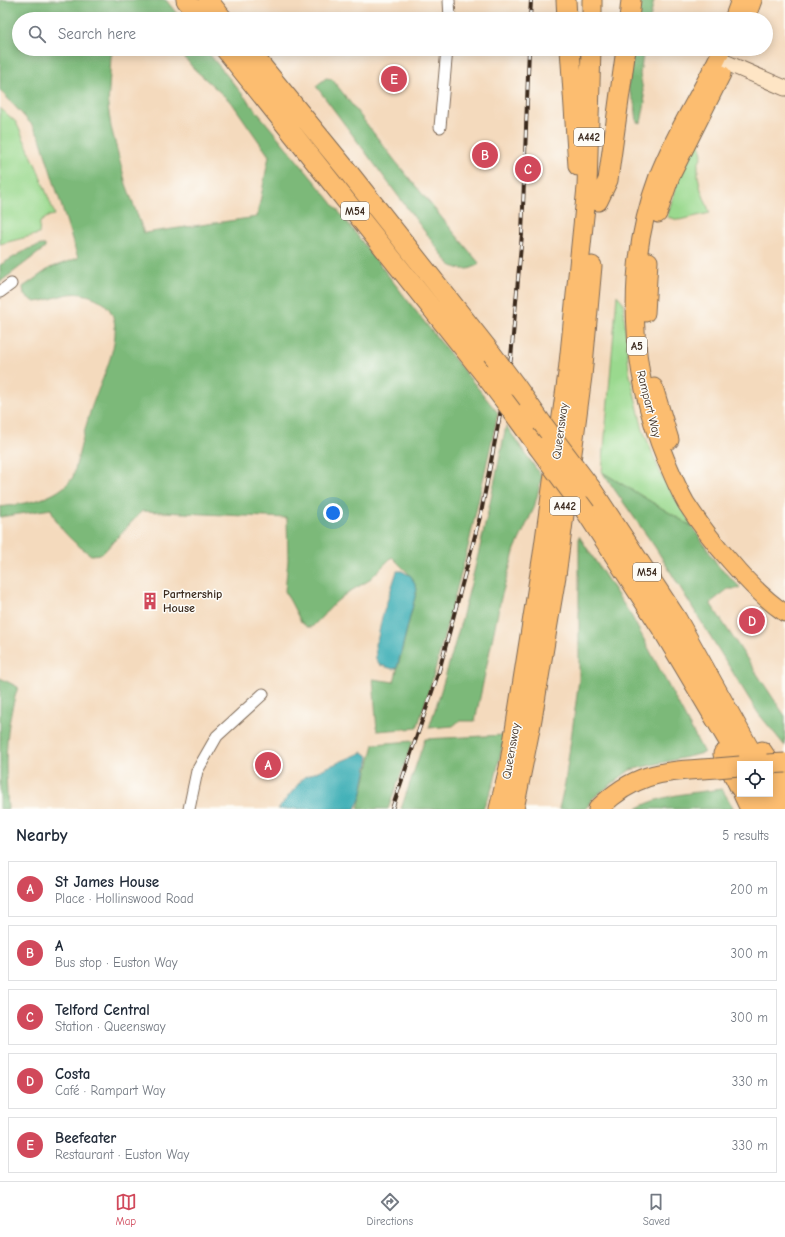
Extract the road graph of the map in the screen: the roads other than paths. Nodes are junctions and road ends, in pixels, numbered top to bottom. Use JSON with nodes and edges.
{"nodes":[{"id":1,"x":186,"y":0,"type":"edge"},
{"id":2,"x":208,"y":0,"type":"edge"},
{"id":3,"x":449,"y":0,"type":"edge"},
{"id":4,"x":566,"y":0,"type":"edge"},
{"id":5,"x":592,"y":0,"type":"edge"},
{"id":6,"x":604,"y":0,"type":"edge"},
{"id":7,"x":631,"y":0,"type":"edge"},
{"id":8,"x":740,"y":0,"type":"edge"},
{"id":9,"x":753,"y":0,"type":"edge"},
{"id":10,"x":195,"y":12,"type":"edge"},
{"id":11,"x":217,"y":12,"type":"edge"},
{"id":12,"x":450,"y":12,"type":"edge"},
{"id":13,"x":567,"y":12,"type":"edge"},
{"id":14,"x":592,"y":12,"type":"edge"},
{"id":15,"x":604,"y":12,"type":"edge"},
{"id":16,"x":630,"y":12,"type":"edge"},
{"id":17,"x":736,"y":12,"type":"edge"},
{"id":18,"x":749,"y":12,"type":"edge"},
{"id":19,"x":231,"y":56,"type":"edge"},
{"id":20,"x":254,"y":56,"type":"edge"},
{"id":21,"x":447,"y":56,"type":"edge"},
{"id":22,"x":570,"y":56,"type":"edge"},
{"id":23,"x":591,"y":56,"type":"edge"},
{"id":24,"x":603,"y":56,"type":"edge"},
{"id":25,"x":625,"y":56,"type":"edge"},
{"id":26,"x":727,"y":56,"type":"edge"},
{"id":27,"x":727,"y":56,"type":"edge"},
{"id":28,"x":731,"y":56,"type":"edge"},
{"id":29,"x":785,"y":88,"type":"edge"},
{"id":30,"x":440,"y":127,"type":"dead end"},
{"id":31,"x":598,"y":201,"type":"junction"},
{"id":32,"x":583,"y":225,"type":"junction"},
{"id":33,"x":11,"y":284,"type":"dead end"},
{"id":34,"x":0,"y":292,"type":"edge"},
{"id":35,"x":785,"y":598,"type":"edge"},
{"id":36,"x":785,"y":613,"type":"edge"},
{"id":37,"x":660,"y":626,"type":"junction"},
{"id":38,"x":700,"y":658,"type":"junction"},
{"id":39,"x":263,"y":694,"type":"dead end"},
{"id":40,"x":739,"y":761,"type":"edge"},
{"id":41,"x":756,"y":761,"type":"edge"},
{"id":42,"x":785,"y":763,"type":"edge"},
{"id":43,"x":773,"y":764,"type":"edge"},
{"id":44,"x":737,"y":768,"type":"edge"},
{"id":45,"x":726,"y":775,"type":"edge"},
{"id":46,"x":785,"y":775,"type":"edge"},
{"id":47,"x":773,"y":776,"type":"edge"},
{"id":48,"x":737,"y":782,"type":"edge"},
{"id":49,"x":785,"y":786,"type":"edge"},
{"id":50,"x":773,"y":791,"type":"edge"},
{"id":51,"x":744,"y":797,"type":"edge"},
{"id":52,"x":760,"y":797,"type":"edge"},
{"id":53,"x":189,"y":809,"type":"edge"},
{"id":54,"x":499,"y":809,"type":"edge"},
{"id":55,"x":514,"y":809,"type":"edge"},
{"id":56,"x":598,"y":809,"type":"edge"},
{"id":57,"x":615,"y":809,"type":"edge"},
{"id":58,"x":750,"y":809,"type":"edge"},
{"id":59,"x":766,"y":809,"type":"edge"},
{"id":60,"x":783,"y":809,"type":"edge"}],
"edges":[{"from":1,"to":10,"type":"highway"},
{"from":2,"to":11,"type":"highway"},
{"from":3,"to":12,"type":"street"},
{"from":4,"to":13,"type":"highway"},
{"from":5,"to":14,"type":"highway"},
{"from":6,"to":15,"type":"highway"},
{"from":7,"to":16,"type":"highway"},
{"from":8,"to":17,"type":"main road"},
{"from":9,"to":18,"type":"main road"},
{"from":19,"to":37,"type":"highway","number":"M54","bridge":true},
{"from":20,"to":38,"type":"highway","number":"M54","bridge":true},
{"from":21,"to":30,"type":"street"},
{"from":22,"to":32,"type":"highway","number":"A442"},
{"from":23,"to":32,"type":"highway","name":"Queensway","number":"A442"},
{"from":24,"to":31,"type":"highway","name":"Queensway","number":"A442"},
{"from":25,"to":31,"type":"highway","number":"A442"},
{"from":26,"to":35,"type":"main road","name":"Rampart Way","number":"A5"},
{"from":27,"to":36,"type":"main road","name":"Rampart Way","number":"A5"},
{"from":28,"to":29,"type":"street"},
{"from":31,"to":55,"type":"highway","name":"Queensway","number":"A442"},
{"from":32,"to":54,"type":"highway","name":"Queensway","number":"A442"},
{"from":33,"to":34,"type":"street"},
{"from":37,"to":40,"type":"highway","number":"M54"},
{"from":37,"to":48,"type":"highway","number":"M54"},
{"from":38,"to":41,"type":"highway","number":"M54"},
{"from":38,"to":49,"type":"highway","number":"M54"},
{"from":39,"to":53,"type":"street"},
{"from":42,"to":43,"type":"highway","bridge":true},
{"from":44,"to":45,"type":"highway","number":"M54","bridge":true},
{"from":45,"to":56,"type":"highway","number":"M54"},
{"from":45,"to":57,"type":"highway","number":"M54"},
{"from":46,"to":47,"type":"highway"},
{"from":50,"to":60,"type":"highway"},
{"from":51,"to":58,"type":"highway"},
{"from":52,"to":59,"type":"highway"}]}
